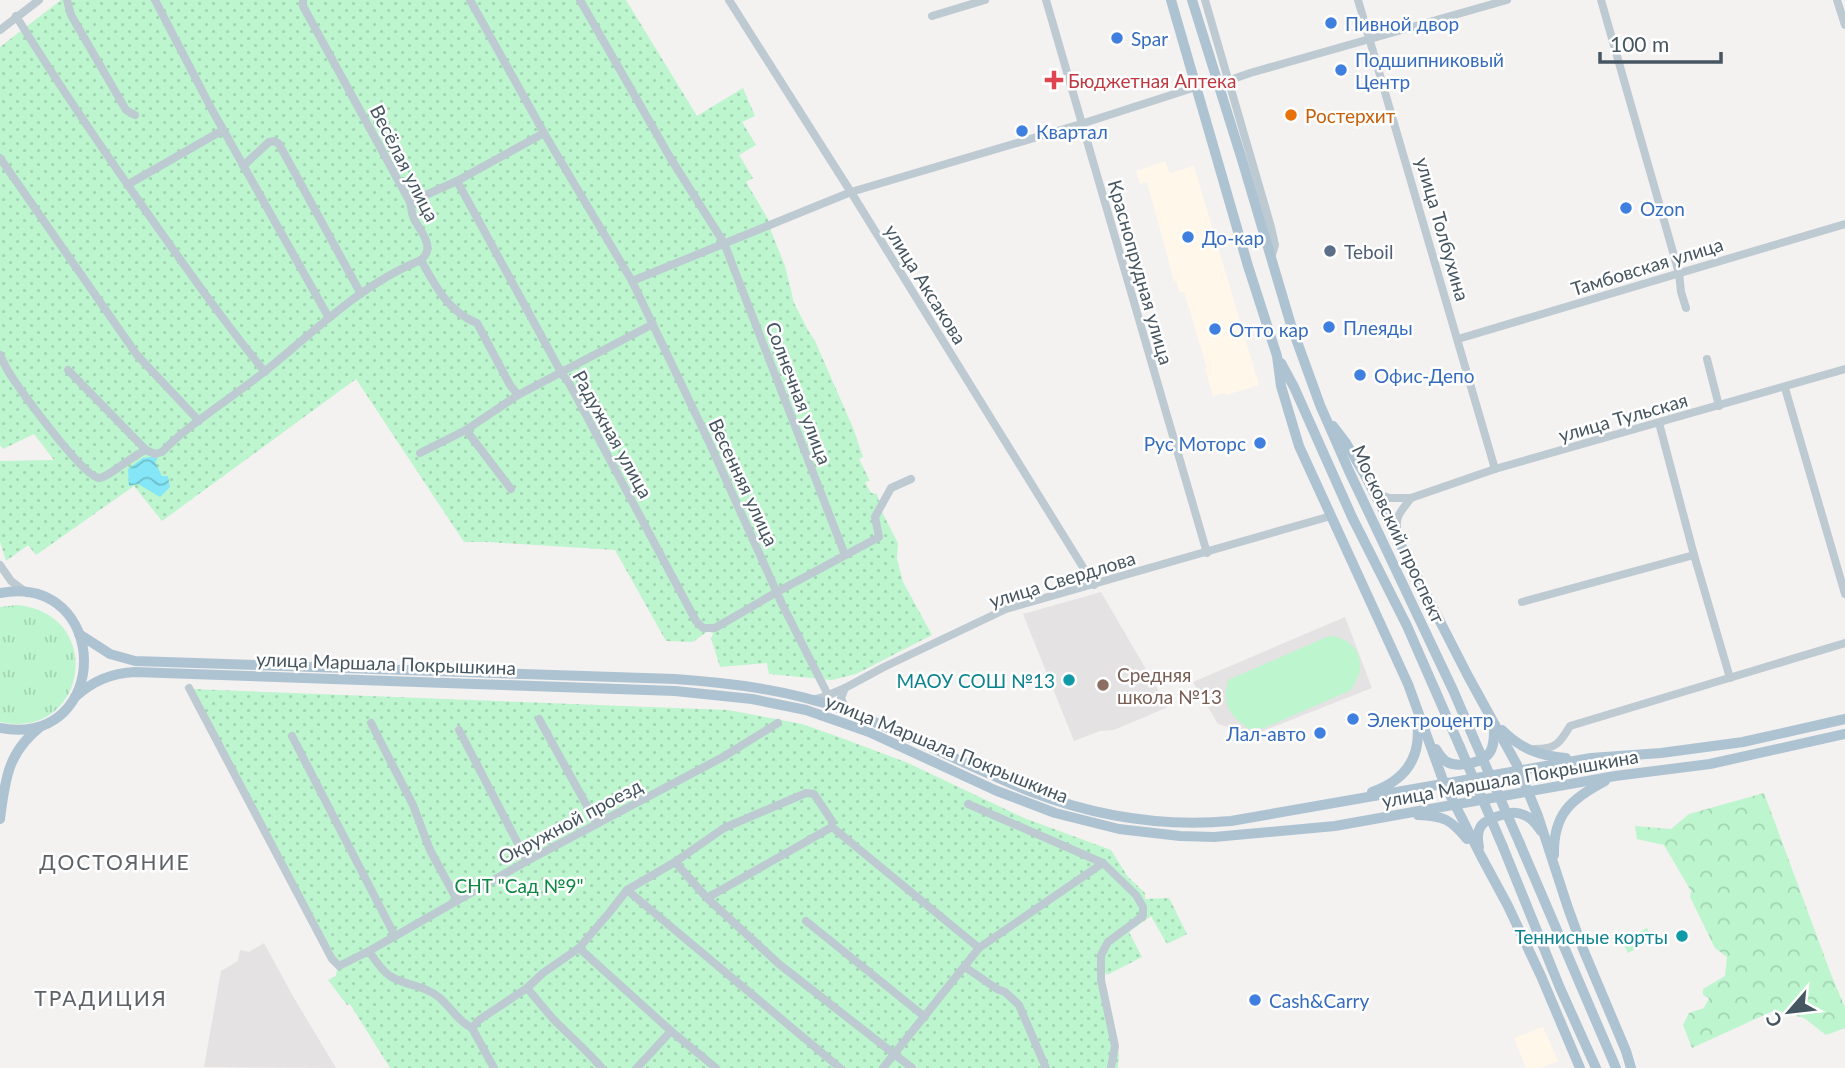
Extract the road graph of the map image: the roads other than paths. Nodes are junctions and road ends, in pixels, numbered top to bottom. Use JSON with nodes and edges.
{"nodes":[{"id":1,"x":39,"y":0,"type":"edge"},
{"id":2,"x":67,"y":0,"type":"edge"},
{"id":3,"x":155,"y":0,"type":"edge"},
{"id":4,"x":470,"y":0,"type":"edge"},
{"id":5,"x":580,"y":0,"type":"edge"},
{"id":6,"x":729,"y":0,"type":"edge"},
{"id":7,"x":985,"y":0,"type":"edge"},
{"id":8,"x":1046,"y":0,"type":"edge"},
{"id":9,"x":1171,"y":0,"type":"edge"},
{"id":10,"x":1192,"y":0,"type":"edge"},
{"id":11,"x":1205,"y":0,"type":"edge"},
{"id":12,"x":1358,"y":0,"type":"edge"},
{"id":13,"x":1507,"y":0,"type":"edge"},
{"id":14,"x":1601,"y":0,"type":"edge"},
{"id":15,"x":1838,"y":0,"type":"edge"},
{"id":16,"x":303,"y":3,"type":"edge"},
{"id":17,"x":16,"y":16,"type":"junction"},
{"id":18,"x":932,"y":16,"type":"dead end"},
{"id":19,"x":1845,"y":26,"type":"edge"},
{"id":20,"x":0,"y":30,"type":"edge"},
{"id":21,"x":1370,"y":40,"type":"junction"},
{"id":22,"x":1224,"y":62,"type":"junction"},
{"id":23,"x":1250,"y":73,"type":"junction"},
{"id":24,"x":1224,"y":83,"type":"junction"},
{"id":25,"x":1196,"y":87,"type":"junction"},
{"id":26,"x":135,"y":115,"type":"dead end"},
{"id":27,"x":1081,"y":124,"type":"junction"},
{"id":28,"x":223,"y":130,"type":"junction"},
{"id":29,"x":544,"y":134,"type":"junction"},
{"id":30,"x":0,"y":158,"type":"edge"},
{"id":31,"x":243,"y":166,"type":"junction"},
{"id":32,"x":457,"y":181,"type":"junction"},
{"id":33,"x":127,"y":185,"type":"junction"},
{"id":34,"x":851,"y":192,"type":"junction"},
{"id":35,"x":410,"y":202,"type":"junction"},
{"id":36,"x":1845,"y":223,"type":"edge"},
{"id":37,"x":724,"y":243,"type":"junction"},
{"id":38,"x":421,"y":260,"type":"junction"},
{"id":39,"x":1679,"y":273,"type":"junction"},
{"id":40,"x":632,"y":281,"type":"junction"},
{"id":41,"x":361,"y":294,"type":"junction"},
{"id":42,"x":1686,"y":308,"type":"dead end"},
{"id":43,"x":329,"y":318,"type":"junction"},
{"id":44,"x":653,"y":324,"type":"junction"},
{"id":45,"x":1458,"y":339,"type":"junction"},
{"id":46,"x":0,"y":355,"type":"edge"},
{"id":47,"x":1277,"y":356,"type":"junction"},
{"id":48,"x":1707,"y":359,"type":"dead end"},
{"id":49,"x":1845,"y":369,"type":"edge"},
{"id":50,"x":68,"y":370,"type":"dead end"},
{"id":51,"x":265,"y":372,"type":"junction"},
{"id":52,"x":562,"y":374,"type":"junction"},
{"id":53,"x":1785,"y":388,"type":"junction"},
{"id":54,"x":518,"y":395,"type":"junction"},
{"id":55,"x":1719,"y":406,"type":"junction"},
{"id":56,"x":1323,"y":412,"type":"junction"},
{"id":57,"x":199,"y":421,"type":"junction"},
{"id":58,"x":1659,"y":423,"type":"junction"},
{"id":59,"x":466,"y":430,"type":"junction"},
{"id":60,"x":146,"y":450,"type":"junction"},
{"id":61,"x":420,"y":453,"type":"dead end"},
{"id":62,"x":1494,"y":469,"type":"junction"},
{"id":63,"x":911,"y":479,"type":"dead end"},
{"id":64,"x":511,"y":489,"type":"dead end"},
{"id":65,"x":1375,"y":493,"type":"junction"},
{"id":66,"x":1411,"y":498,"type":"junction"},
{"id":67,"x":1331,"y":516,"type":"junction"},
{"id":68,"x":1399,"y":539,"type":"junction"},
{"id":69,"x":1207,"y":553,"type":"junction"},
{"id":70,"x":845,"y":555,"type":"junction"},
{"id":71,"x":1694,"y":555,"type":"junction"},
{"id":72,"x":0,"y":565,"type":"edge"},
{"id":73,"x":1094,"y":585,"type":"junction"},
{"id":74,"x":777,"y":592,"type":"junction"},
{"id":75,"x":0,"y":593,"type":"edge"},
{"id":76,"x":27,"y":593,"type":"junction"},
{"id":77,"x":1845,"y":594,"type":"edge"},
{"id":78,"x":1522,"y":602,"type":"dead end"},
{"id":79,"x":79,"y":634,"type":"junction"},
{"id":80,"x":1845,"y":643,"type":"edge"},
{"id":81,"x":1730,"y":678,"type":"junction"},
{"id":82,"x":189,"y":688,"type":"dead end"},
{"id":83,"x":845,"y":688,"type":"junction"},
{"id":84,"x":828,"y":695,"type":"junction"},
{"id":85,"x":75,"y":696,"type":"junction"},
{"id":86,"x":812,"y":699,"type":"junction"},
{"id":87,"x":1415,"y":703,"type":"junction"},
{"id":88,"x":846,"y":710,"type":"junction"},
{"id":89,"x":539,"y":719,"type":"dead end"},
{"id":90,"x":1845,"y":719,"type":"edge"},
{"id":91,"x":1494,"y":721,"type":"junction"},
{"id":92,"x":371,"y":723,"type":"dead end"},
{"id":93,"x":778,"y":723,"type":"dead end"},
{"id":94,"x":43,"y":724,"type":"junction"},
{"id":95,"x":0,"y":728,"type":"edge"},
{"id":96,"x":459,"y":730,"type":"dead end"},
{"id":97,"x":1426,"y":734,"type":"junction"},
{"id":98,"x":1845,"y":734,"type":"edge"},
{"id":99,"x":292,"y":736,"type":"dead end"},
{"id":100,"x":1525,"y":748,"type":"junction"},
{"id":101,"x":1591,"y":758,"type":"junction"},
{"id":102,"x":1520,"y":771,"type":"junction"},
{"id":103,"x":1615,"y":776,"type":"junction"},
{"id":104,"x":1444,"y":783,"type":"junction"},
{"id":105,"x":1529,"y":790,"type":"junction"},
{"id":106,"x":1341,"y":803,"type":"junction"},
{"id":107,"x":968,"y":804,"type":"dead end"},
{"id":108,"x":1454,"y":804,"type":"junction"},
{"id":109,"x":1395,"y":815,"type":"junction"},
{"id":110,"x":0,"y":819,"type":"edge"},
{"id":111,"x":597,"y":824,"type":"junction"},
{"id":112,"x":832,"y":827,"type":"junction"},
{"id":113,"x":1545,"y":837,"type":"junction"},
{"id":114,"x":1481,"y":856,"type":"junction"},
{"id":115,"x":527,"y":861,"type":"junction"},
{"id":116,"x":675,"y":862,"type":"junction"},
{"id":117,"x":1103,"y":863,"type":"junction"},
{"id":118,"x":1557,"y":876,"type":"junction"},
{"id":119,"x":627,"y":890,"type":"junction"},
{"id":120,"x":707,"y":898,"type":"junction"},
{"id":121,"x":457,"y":900,"type":"junction"},
{"id":122,"x":806,"y":921,"type":"dead end"},
{"id":123,"x":395,"y":936,"type":"junction"},
{"id":124,"x":579,"y":948,"type":"junction"},
{"id":125,"x":979,"y":948,"type":"junction"},
{"id":126,"x":369,"y":951,"type":"junction"},
{"id":127,"x":965,"y":967,"type":"junction"},
{"id":128,"x":527,"y":988,"type":"junction"},
{"id":129,"x":925,"y":1017,"type":"junction"},
{"id":130,"x":472,"y":1028,"type":"junction"},
{"id":131,"x":671,"y":1031,"type":"junction"},
{"id":132,"x":895,"y":1055,"type":"junction"},
{"id":133,"x":494,"y":1068,"type":"edge"},
{"id":134,"x":602,"y":1068,"type":"edge"},
{"id":135,"x":638,"y":1068,"type":"edge"},
{"id":136,"x":716,"y":1068,"type":"edge"},
{"id":137,"x":840,"y":1068,"type":"edge"},
{"id":138,"x":883,"y":1068,"type":"edge"},
{"id":139,"x":912,"y":1068,"type":"edge"},
{"id":140,"x":1046,"y":1068,"type":"edge"},
{"id":141,"x":1111,"y":1068,"type":"edge"},
{"id":142,"x":1580,"y":1068,"type":"edge"},
{"id":143,"x":1596,"y":1068,"type":"edge"},
{"id":144,"x":1616,"y":1068,"type":"edge"},
{"id":145,"x":1632,"y":1068,"type":"edge"}],
"edges":[{"from":1,"to":17,"type":"street"},
{"from":2,"to":26,"type":"street"},
{"from":3,"to":28,"type":"street"},
{"from":4,"to":29,"type":"street","name":"Весенняя улица"},
{"from":5,"to":37,"type":"street","name":"Солнечная улица"},
{"from":6,"to":34,"type":"street","name":"улица Аксакова"},
{"from":7,"to":18,"type":"street"},
{"from":8,"to":27,"type":"street","name":"Краснопрудная улица"},
{"from":9,"to":25,"type":"main road"},
{"from":10,"to":24,"type":"main road","name":"Московский проспект"},
{"from":11,"to":22,"type":"street"},
{"from":12,"to":21,"type":"street","name":"улица Толбухина"},
{"from":13,"to":21,"type":"street"},
{"from":14,"to":39,"type":"street"},
{"from":15,"to":19,"type":"street"},
{"from":16,"to":35,"type":"street","name":"Весёлая улица"},
{"from":17,"to":20,"type":"street"},
{"from":17,"to":33,"type":"street"},
{"from":21,"to":23,"type":"street"},
{"from":21,"to":45,"type":"street","name":"улица Толбухина"},
{"from":22,"to":23,"type":"street"},
{"from":22,"to":24,"type":"street"},
{"from":23,"to":24,"type":"street"},
{"from":24,"to":56,"type":"main road","name":"Московский проспект"},
{"from":25,"to":27,"type":"street"},
{"from":25,"to":47,"type":"main road"},
{"from":27,"to":34,"type":"street"},
{"from":27,"to":69,"type":"street","name":"Краснопрудная улица"},
{"from":28,"to":31,"type":"street"},
{"from":28,"to":33,"type":"street"},
{"from":29,"to":32,"type":"street"},
{"from":29,"to":40,"type":"street","name":"Весенняя улица"},
{"from":30,"to":57,"type":"street"},
{"from":31,"to":41,"type":"street"},
{"from":31,"to":43,"type":"street"},
{"from":32,"to":35,"type":"street"},
{"from":32,"to":52,"type":"street","name":"Радужная улица"},
{"from":33,"to":51,"type":"street"},
{"from":34,"to":37,"type":"street"},
{"from":34,"to":73,"type":"street","name":"улица Аксакова"},
{"from":35,"to":38,"type":"street","name":"Весёлая улица"},
{"from":36,"to":39,"type":"street","name":"Тамбовская улица"},
{"from":37,"to":40,"type":"street"},
{"from":37,"to":70,"type":"street","name":"Солнечная улица"},
{"from":38,"to":41,"type":"street"},
{"from":38,"to":54,"type":"street","name":"Весёлая улица"},
{"from":39,"to":42,"type":"street"},
{"from":39,"to":45,"type":"street","name":"Тамбовская улица"},
{"from":40,"to":44,"type":"street","name":"Весенняя улица"},
{"from":41,"to":43,"type":"street"},
{"from":43,"to":51,"type":"street"},
{"from":44,"to":52,"type":"street"},
{"from":44,"to":74,"type":"street","name":"Весенняя улица"},
{"from":45,"to":62,"type":"street","name":"улица Толбухина"},
{"from":46,"to":60,"type":"street"},
{"from":47,"to":67,"type":"main road"},
{"from":47,"to":143,"type":"main road","name":"Московский проспект","bridge":true},
{"from":48,"to":55,"type":"street"},
{"from":49,"to":53,"type":"street","name":"улица Тульская"},
{"from":50,"to":60,"type":"street"},
{"from":51,"to":57,"type":"street"},
{"from":52,"to":54,"type":"street"},
{"from":52,"to":74,"type":"street","name":"Радужная улица"},
{"from":53,"to":55,"type":"street","name":"улица Тульская"},
{"from":53,"to":77,"type":"street"},
{"from":54,"to":59,"type":"street"},
{"from":55,"to":58,"type":"street","name":"улица Тульская"},
{"from":56,"to":65,"type":"main road"},
{"from":56,"to":144,"type":"main road","name":"Московский проспект","bridge":true},
{"from":57,"to":60,"type":"street"},
{"from":58,"to":62,"type":"street","name":"улица Тульская"},
{"from":58,"to":71,"type":"street"},
{"from":59,"to":61,"type":"street"},
{"from":59,"to":64,"type":"street"},
{"from":62,"to":66,"type":"street","name":"улица Тульская"},
{"from":63,"to":70,"type":"street"},
{"from":65,"to":66,"type":"street"},
{"from":65,"to":68,"type":"main road"},
{"from":66,"to":68,"type":"street"},
{"from":67,"to":69,"type":"street","name":"улица Свердлова"},
{"from":67,"to":87,"type":"main road"},
{"from":68,"to":91,"type":"main road"},
{"from":69,"to":73,"type":"street","name":"улица Свердлова"},
{"from":70,"to":74,"type":"street"},
{"from":71,"to":78,"type":"street"},
{"from":71,"to":81,"type":"street"},
{"from":72,"to":76,"type":"street"},
{"from":73,"to":83,"type":"street","name":"улица Свердлова"},
{"from":74,"to":84,"type":"street","name":"Весенняя улица"},
{"from":75,"to":76,"type":"main road"},
{"from":76,"to":79,"type":"main road"},
{"from":79,"to":85,"type":"main road"},
{"from":79,"to":86,"type":"main road","name":"улица Маршала Покрышкина"},
{"from":80,"to":81,"type":"street"},
{"from":81,"to":100,"type":"street"},
{"from":82,"to":126,"type":"street","name":"Окружной проезд"},
{"from":83,"to":84,"type":"street","name":"улица Свердлова"},
{"from":83,"to":88,"type":"street"},
{"from":84,"to":86,"type":"street","name":"улица Свердлова"},
{"from":85,"to":94,"type":"main road","name":"улица Маршала Покрышкина"},
{"from":85,"to":109,"type":"main road","name":"улица Маршала Покрышкина"},
{"from":86,"to":88,"type":"main road","name":"улица Маршала Покрышкина"},
{"from":87,"to":97,"type":"main road"},
{"from":87,"to":106,"type":"main road"},
{"from":88,"to":106,"type":"main road","name":"улица Маршала Покрышкина"},
{"from":89,"to":111,"type":"street"},
{"from":90,"to":101,"type":"main road","name":"улица Маршала Покрышкина"},
{"from":91,"to":97,"type":"main road"},
{"from":91,"to":100,"type":"main road"},
{"from":91,"to":102,"type":"main road"},
{"from":92,"to":121,"type":"street"},
{"from":93,"to":111,"type":"street","name":"Окружной проезд"},
{"from":94,"to":95,"type":"main road"},
{"from":94,"to":110,"type":"main road","name":"улица Маршала Покрышкина"},
{"from":96,"to":115,"type":"street"},
{"from":97,"to":104,"type":"main road"},
{"from":98,"to":103,"type":"main road","name":"улица Маршала Покрышкина"},
{"from":99,"to":123,"type":"street"},
{"from":100,"to":101,"type":"main road"},
{"from":101,"to":102,"type":"main road","name":"улица Маршала Покрышкина"},
{"from":102,"to":104,"type":"main road","name":"улица Маршала Покрышкина"},
{"from":102,"to":105,"type":"main road"},
{"from":103,"to":105,"type":"main road","name":"улица Маршала Покрышкина"},
{"from":103,"to":118,"type":"main road"},
{"from":104,"to":106,"type":"main road","name":"улица Маршала Покрышкина"},
{"from":104,"to":108,"type":"main road"},
{"from":105,"to":108,"type":"main road","name":"улица Маршала Покрышкина"},
{"from":105,"to":113,"type":"main road"},
{"from":107,"to":117,"type":"street"},
{"from":108,"to":109,"type":"main road","name":"улица Маршала Покрышкина"},
{"from":108,"to":114,"type":"main road"},
{"from":109,"to":114,"type":"main road"},
{"from":111,"to":115,"type":"street","name":"Окружной проезд"},
{"from":112,"to":116,"type":"street"},
{"from":112,"to":120,"type":"street"},
{"from":112,"to":125,"type":"street"},
{"from":113,"to":114,"type":"main road"},
{"from":113,"to":118,"type":"main road"},
{"from":114,"to":142,"type":"main road"},
{"from":115,"to":121,"type":"street","name":"Окружной проезд"},
{"from":116,"to":119,"type":"street"},
{"from":116,"to":120,"type":"street"},
{"from":117,"to":125,"type":"street"},
{"from":117,"to":141,"type":"street"},
{"from":118,"to":145,"type":"main road"},
{"from":119,"to":124,"type":"street"},
{"from":119,"to":137,"type":"street"},
{"from":120,"to":132,"type":"street"},
{"from":121,"to":123,"type":"street","name":"Окружной проезд"},
{"from":122,"to":129,"type":"street"},
{"from":123,"to":126,"type":"street","name":"Окружной проезд"},
{"from":124,"to":128,"type":"street"},
{"from":124,"to":131,"type":"street"},
{"from":125,"to":127,"type":"street"},
{"from":126,"to":130,"type":"street"},
{"from":127,"to":129,"type":"street"},
{"from":127,"to":140,"type":"street"},
{"from":128,"to":130,"type":"street"},
{"from":128,"to":134,"type":"street"},
{"from":129,"to":132,"type":"street"},
{"from":130,"to":133,"type":"street"},
{"from":131,"to":135,"type":"street"},
{"from":131,"to":136,"type":"street"},
{"from":132,"to":138,"type":"street"},
{"from":132,"to":139,"type":"street"}]}
